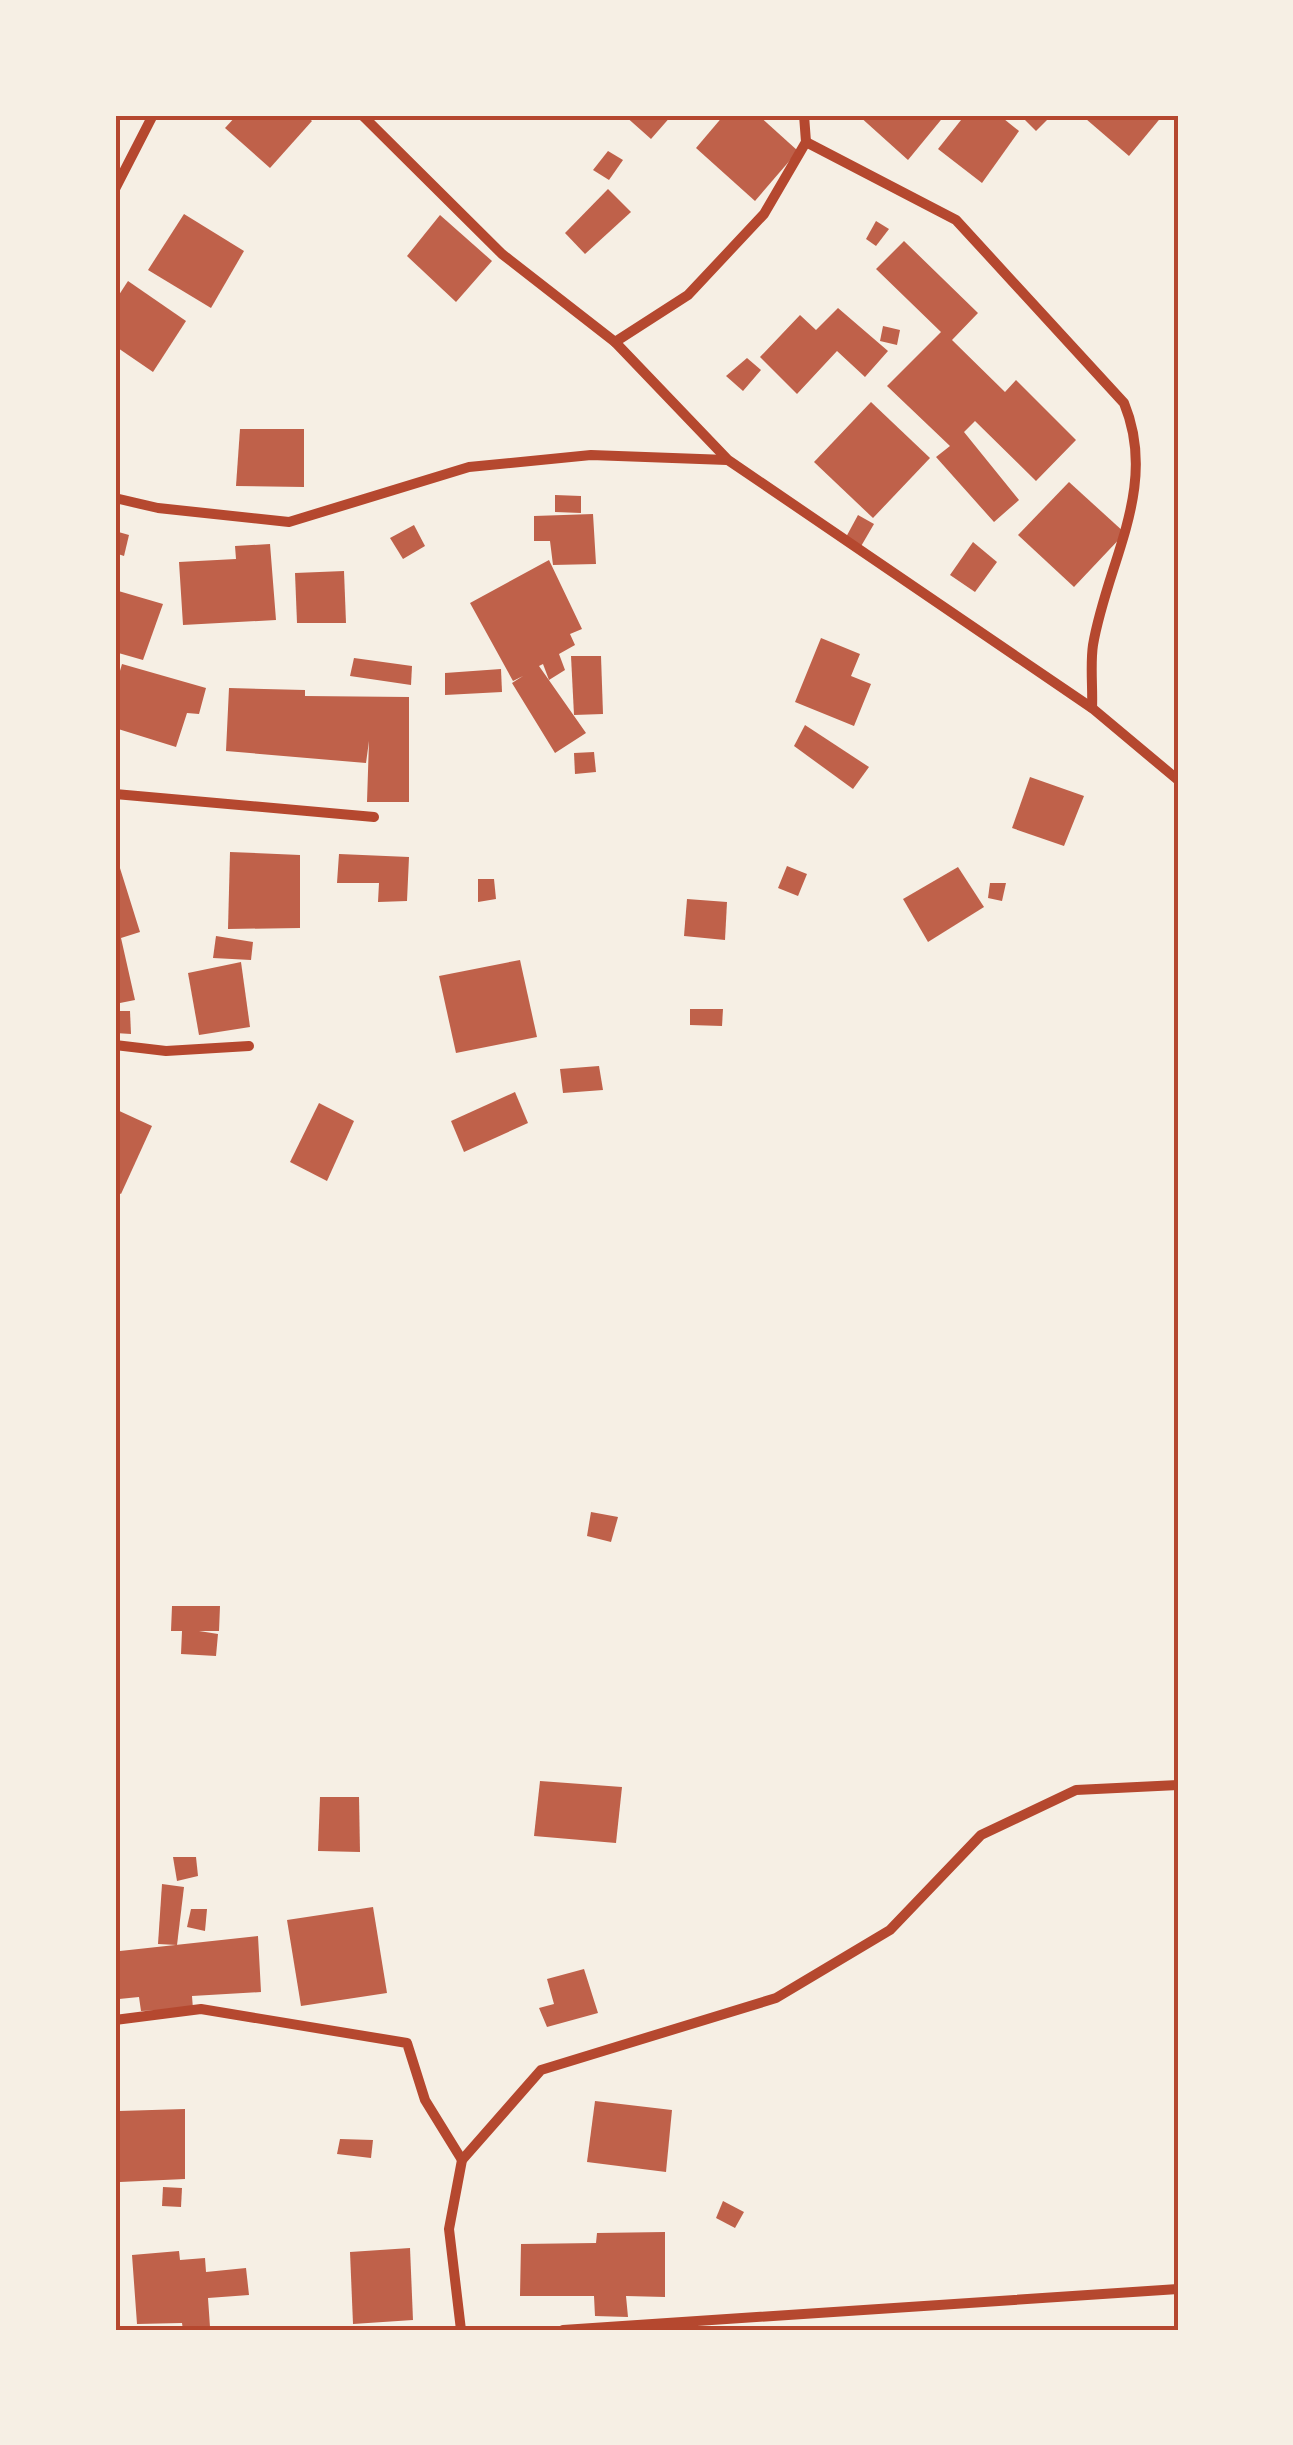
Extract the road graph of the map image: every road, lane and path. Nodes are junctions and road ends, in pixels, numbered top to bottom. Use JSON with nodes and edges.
{"nodes":[{"id":1,"x":153,"y":115,"type":"edge"},
{"id":2,"x":362,"y":115,"type":"edge"},
{"id":3,"x":804,"y":115,"type":"edge"},
{"id":4,"x":806,"y":142,"type":"junction"},
{"id":5,"x":115,"y":189,"type":"edge"},
{"id":6,"x":615,"y":342,"type":"junction"},
{"id":7,"x":728,"y":460,"type":"junction"},
{"id":8,"x":115,"y":498,"type":"edge"},
{"id":9,"x":1092,"y":708,"type":"junction"},
{"id":10,"x":1178,"y":780,"type":"edge"},
{"id":11,"x":115,"y":794,"type":"edge"},
{"id":12,"x":374,"y":817,"type":"dead end"},
{"id":13,"x":115,"y":1045,"type":"edge"},
{"id":14,"x":249,"y":1046,"type":"dead end"},
{"id":15,"x":1178,"y":1784,"type":"edge"},
{"id":16,"x":115,"y":2020,"type":"edge"},
{"id":17,"x":462,"y":2160,"type":"junction"},
{"id":18,"x":1178,"y":2288,"type":"edge"},
{"id":19,"x":461,"y":2330,"type":"edge"},
{"id":20,"x":563,"y":2330,"type":"edge"}],
"edges":[{"from":1,"to":5,"type":"street"},
{"from":2,"to":6,"type":"street"},
{"from":3,"to":4,"type":"street"},
{"from":4,"to":6,"type":"street"},
{"from":4,"to":9,"type":"street"},
{"from":6,"to":7,"type":"street"},
{"from":7,"to":8,"type":"street"},
{"from":7,"to":9,"type":"street"},
{"from":9,"to":10,"type":"street"},
{"from":11,"to":12,"type":"street"},
{"from":13,"to":14,"type":"street"},
{"from":15,"to":17,"type":"street"},
{"from":16,"to":17,"type":"street"},
{"from":17,"to":19,"type":"street"},
{"from":18,"to":20,"type":"street"}]}
